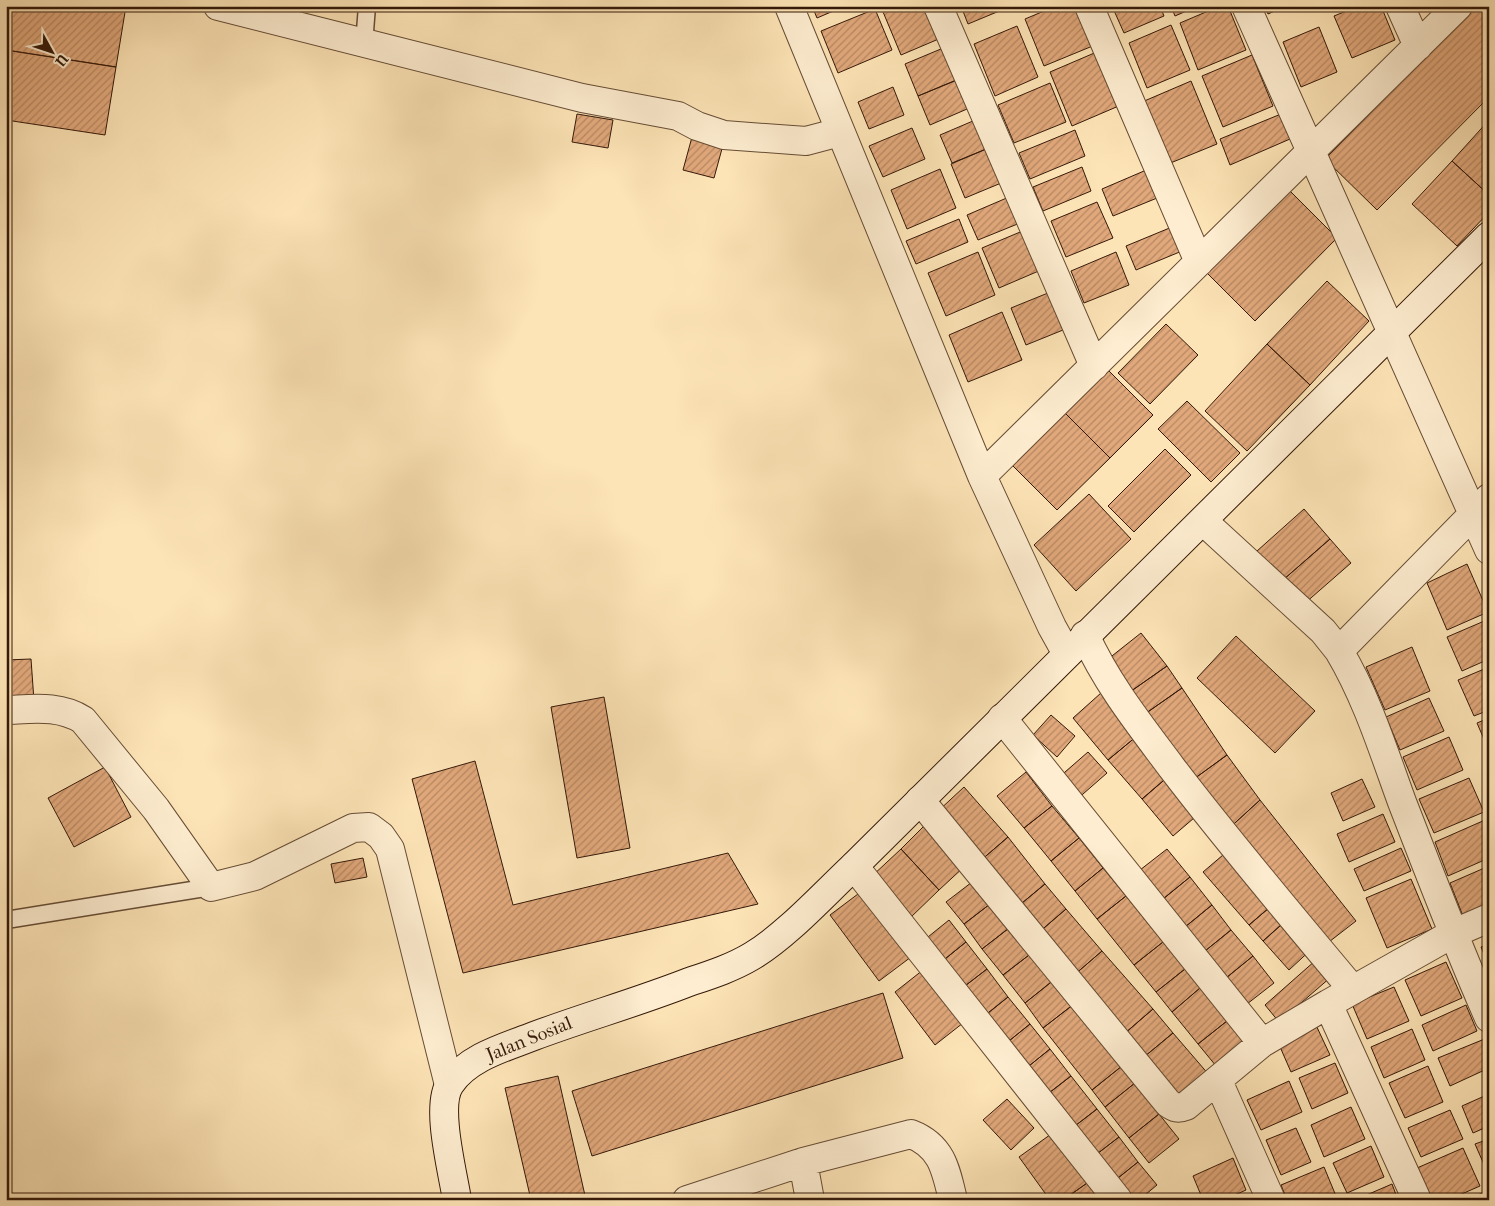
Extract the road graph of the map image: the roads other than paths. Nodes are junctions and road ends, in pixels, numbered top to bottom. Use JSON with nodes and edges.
{"nodes":[{"id":1,"x":218,"y":6,"type":"edge"},
{"id":2,"x":367,"y":6,"type":"edge"},
{"id":3,"x":788,"y":6,"type":"edge"},
{"id":4,"x":938,"y":6,"type":"edge"},
{"id":5,"x":1089,"y":6,"type":"edge"},
{"id":6,"x":1246,"y":6,"type":"edge"},
{"id":7,"x":1400,"y":6,"type":"edge"},
{"id":8,"x":1458,"y":6,"type":"edge"},
{"id":9,"x":364,"y":44,"type":"junction"},
{"id":10,"x":1418,"y":46,"type":"junction"},
{"id":11,"x":840,"y":132,"type":"junction"},
{"id":12,"x":1310,"y":153,"type":"junction"},
{"id":13,"x":1489,"y":236,"type":"edge"},
{"id":14,"x":1199,"y":262,"type":"junction"},
{"id":15,"x":1393,"y":332,"type":"junction"},
{"id":16,"x":1094,"y":366,"type":"junction"},
{"id":17,"x":982,"y":476,"type":"junction"},
{"id":18,"x":1481,"y":505,"type":"edge"},
{"id":19,"x":1203,"y":521,"type":"junction"},
{"id":20,"x":1489,"y":550,"type":"edge"},
{"id":21,"x":1076,"y":645,"type":"junction"},
{"id":22,"x":1339,"y":650,"type":"junction"},
{"id":23,"x":6,"y":710,"type":"edge"},
{"id":24,"x":1002,"y":718,"type":"junction"},
{"id":25,"x":920,"y":800,"type":"junction"},
{"id":26,"x":854,"y":866,"type":"junction"},
{"id":27,"x":211,"y":887,"type":"junction"},
{"id":28,"x":1489,"y":918,"type":"edge"},
{"id":29,"x":6,"y":920,"type":"edge"},
{"id":30,"x":1452,"y":934,"type":"junction"},
{"id":31,"x":1353,"y":990,"type":"junction"},
{"id":32,"x":1328,"y":1004,"type":"junction"},
{"id":33,"x":1489,"y":1018,"type":"edge"},
{"id":34,"x":1262,"y":1043,"type":"junction"},
{"id":35,"x":1218,"y":1081,"type":"junction"},
{"id":36,"x":449,"y":1085,"type":"junction"},
{"id":37,"x":803,"y":1162,"type":"junction"},
{"id":38,"x":457,"y":1200,"type":"edge"},
{"id":39,"x":687,"y":1200,"type":"edge"},
{"id":40,"x":810,"y":1200,"type":"edge"},
{"id":41,"x":953,"y":1200,"type":"edge"},
{"id":42,"x":1118,"y":1200,"type":"edge"},
{"id":43,"x":1271,"y":1200,"type":"edge"},
{"id":44,"x":1416,"y":1200,"type":"edge"}],
"edges":[{"from":1,"to":9,"type":"street"},
{"from":2,"to":9,"type":"lane"},
{"from":3,"to":11,"type":"street"},
{"from":4,"to":16,"type":"street"},
{"from":5,"to":14,"type":"street"},
{"from":6,"to":12,"type":"street"},
{"from":7,"to":10,"type":"street"},
{"from":8,"to":10,"type":"street"},
{"from":9,"to":11,"type":"street"},
{"from":10,"to":12,"type":"street"},
{"from":11,"to":17,"type":"street"},
{"from":12,"to":14,"type":"street"},
{"from":12,"to":15,"type":"street"},
{"from":13,"to":15,"type":"street","name":"Jalan Sosial"},
{"from":14,"to":16,"type":"street"},
{"from":15,"to":18,"type":"street"},
{"from":15,"to":19,"type":"street","name":"Jalan Sosial"},
{"from":16,"to":17,"type":"street"},
{"from":17,"to":21,"type":"street"},
{"from":18,"to":20,"type":"street"},
{"from":18,"to":22,"type":"street"},
{"from":19,"to":21,"type":"street","name":"Jalan Sosial"},
{"from":19,"to":22,"type":"street"},
{"from":21,"to":24,"type":"street","name":"Jalan Sosial"},
{"from":21,"to":31,"type":"street"},
{"from":22,"to":30,"type":"street"},
{"from":23,"to":27,"type":"street"},
{"from":24,"to":25,"type":"street","name":"Jalan Sosial"},
{"from":24,"to":34,"type":"street"},
{"from":25,"to":26,"type":"street","name":"Jalan Sosial"},
{"from":25,"to":35,"type":"street"},
{"from":26,"to":36,"type":"street","name":"Jalan Sosial"},
{"from":26,"to":42,"type":"street"},
{"from":27,"to":29,"type":"lane"},
{"from":27,"to":36,"type":"street"},
{"from":28,"to":30,"type":"street"},
{"from":30,"to":31,"type":"street"},
{"from":30,"to":33,"type":"street"},
{"from":31,"to":32,"type":"street"},
{"from":32,"to":34,"type":"street"},
{"from":32,"to":44,"type":"street"},
{"from":34,"to":35,"type":"street"},
{"from":35,"to":43,"type":"street"},
{"from":36,"to":38,"type":"street"},
{"from":37,"to":39,"type":"street"},
{"from":37,"to":40,"type":"street"},
{"from":37,"to":41,"type":"street"}]}
